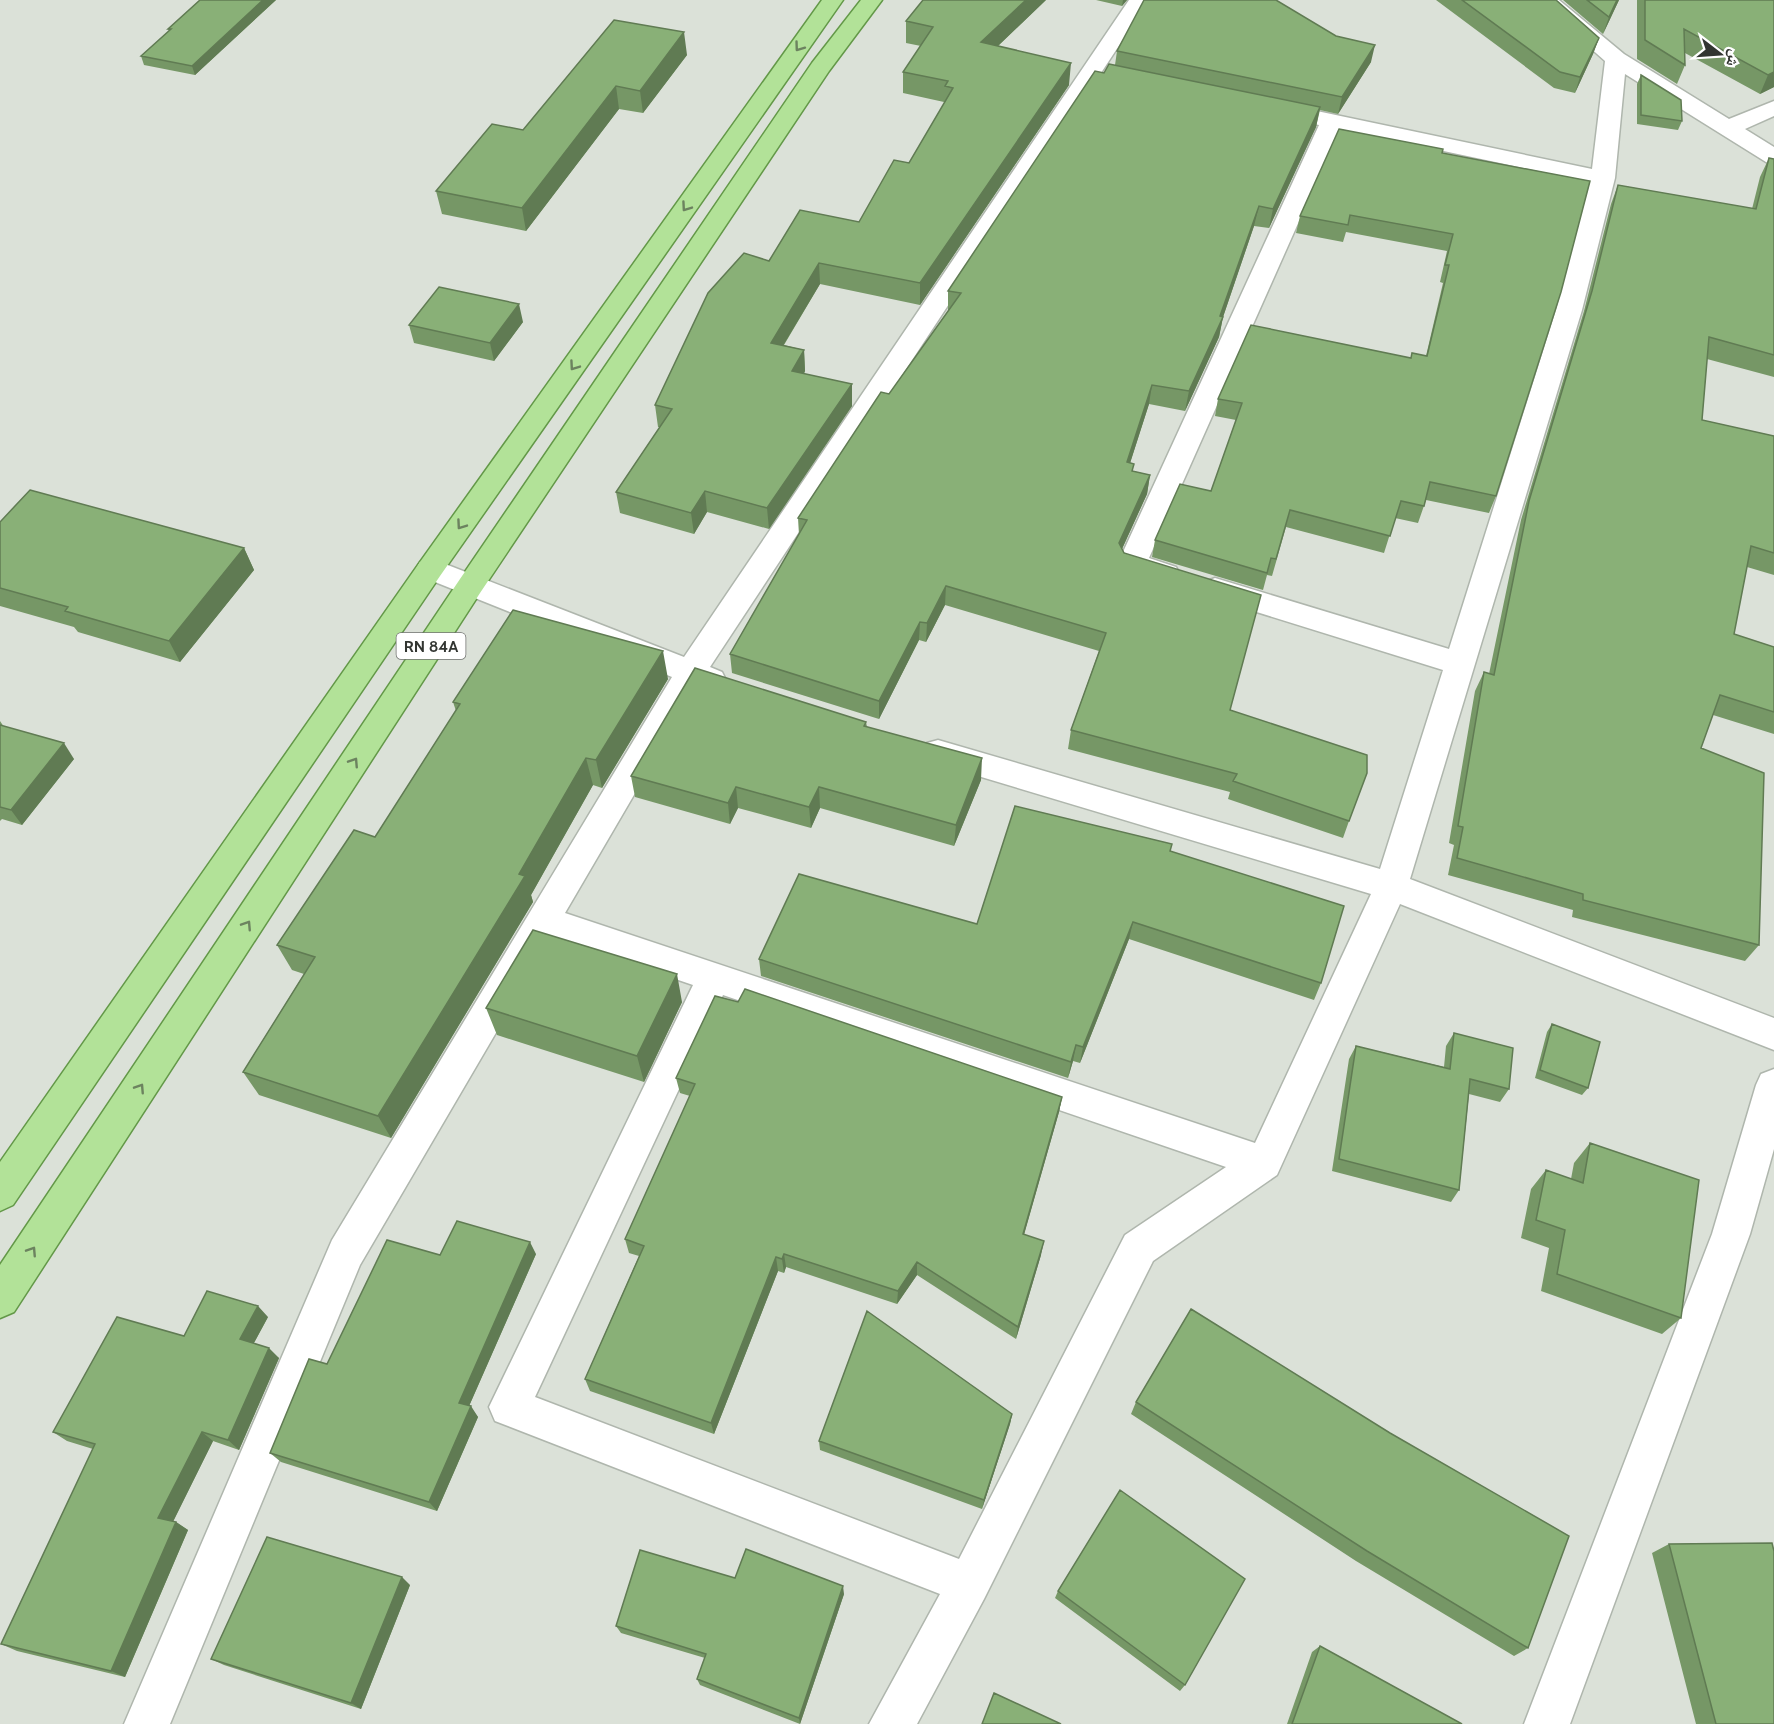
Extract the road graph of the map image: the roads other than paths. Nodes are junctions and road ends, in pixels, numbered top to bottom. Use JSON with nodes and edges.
{"nodes":[{"id":1,"x":833,"y":0,"type":"edge"},
{"id":2,"x":872,"y":0,"type":"edge"},
{"id":3,"x":1139,"y":0,"type":"edge"},
{"id":4,"x":1546,"y":0,"type":"edge"},
{"id":5,"x":1616,"y":59,"type":"junction"},
{"id":6,"x":1251,"y":105,"type":"edge"},
{"id":7,"x":1774,"y":108,"type":"edge"},
{"id":8,"x":1332,"y":121,"type":"junction"},
{"id":9,"x":1728,"y":128,"type":"junction"},
{"id":10,"x":1774,"y":157,"type":"edge"},
{"id":11,"x":1603,"y":178,"type":"junction"},
{"id":12,"x":430,"y":569,"type":"junction"},
{"id":13,"x":470,"y":586,"type":"junction"},
{"id":14,"x":1461,"y":663,"type":"junction"},
{"id":15,"x":690,"y":673,"type":"junction"},
{"id":16,"x":735,"y":688,"type":"edge"},
{"id":17,"x":915,"y":745,"type":"edge"},
{"id":18,"x":1391,"y":886,"type":"junction"},
{"id":19,"x":544,"y":920,"type":"junction"},
{"id":20,"x":713,"y":979,"type":"junction"},
{"id":21,"x":1774,"y":1034,"type":"edge"},
{"id":22,"x":1774,"y":1085,"type":"edge"},
{"id":23,"x":1264,"y":1163,"type":"junction"},
{"id":24,"x":0,"y":1194,"type":"edge"},
{"id":25,"x":0,"y":1299,"type":"edge"},
{"id":26,"x":969,"y":1584,"type":"junction"},
{"id":27,"x":147,"y":1724,"type":"edge"},
{"id":28,"x":892,"y":1724,"type":"edge"},
{"id":29,"x":1547,"y":1724,"type":"edge"}],
"edges":[{"from":1,"to":12,"type":"main road","number":"RN 84A","one_way":true},
{"from":2,"to":13,"type":"main road","number":"RN 84A"},
{"from":3,"to":15,"type":"street"},
{"from":4,"to":5,"type":"street"},
{"from":5,"to":9,"type":"street"},
{"from":5,"to":11,"type":"street"},
{"from":6,"to":8,"type":"street"},
{"from":7,"to":9,"type":"street"},
{"from":8,"to":11,"type":"street"},
{"from":8,"to":14,"type":"street"},
{"from":9,"to":10,"type":"street"},
{"from":11,"to":14,"type":"street"},
{"from":12,"to":13,"type":"street"},
{"from":12,"to":24,"type":"main road","number":"RN 84A"},
{"from":13,"to":15,"type":"street"},
{"from":25,"to":13,"type":"main road","number":"RN 84A","one_way":true},
{"from":14,"to":18,"type":"street"},
{"from":15,"to":16,"type":"street"},
{"from":15,"to":19,"type":"street"},
{"from":17,"to":18,"type":"street"},
{"from":18,"to":21,"type":"street"},
{"from":18,"to":23,"type":"street"},
{"from":19,"to":20,"type":"street"},
{"from":19,"to":27,"type":"street"},
{"from":20,"to":23,"type":"street"},
{"from":20,"to":26,"type":"street"},
{"from":22,"to":29,"type":"street"},
{"from":23,"to":26,"type":"street"},
{"from":26,"to":28,"type":"street"}]}
